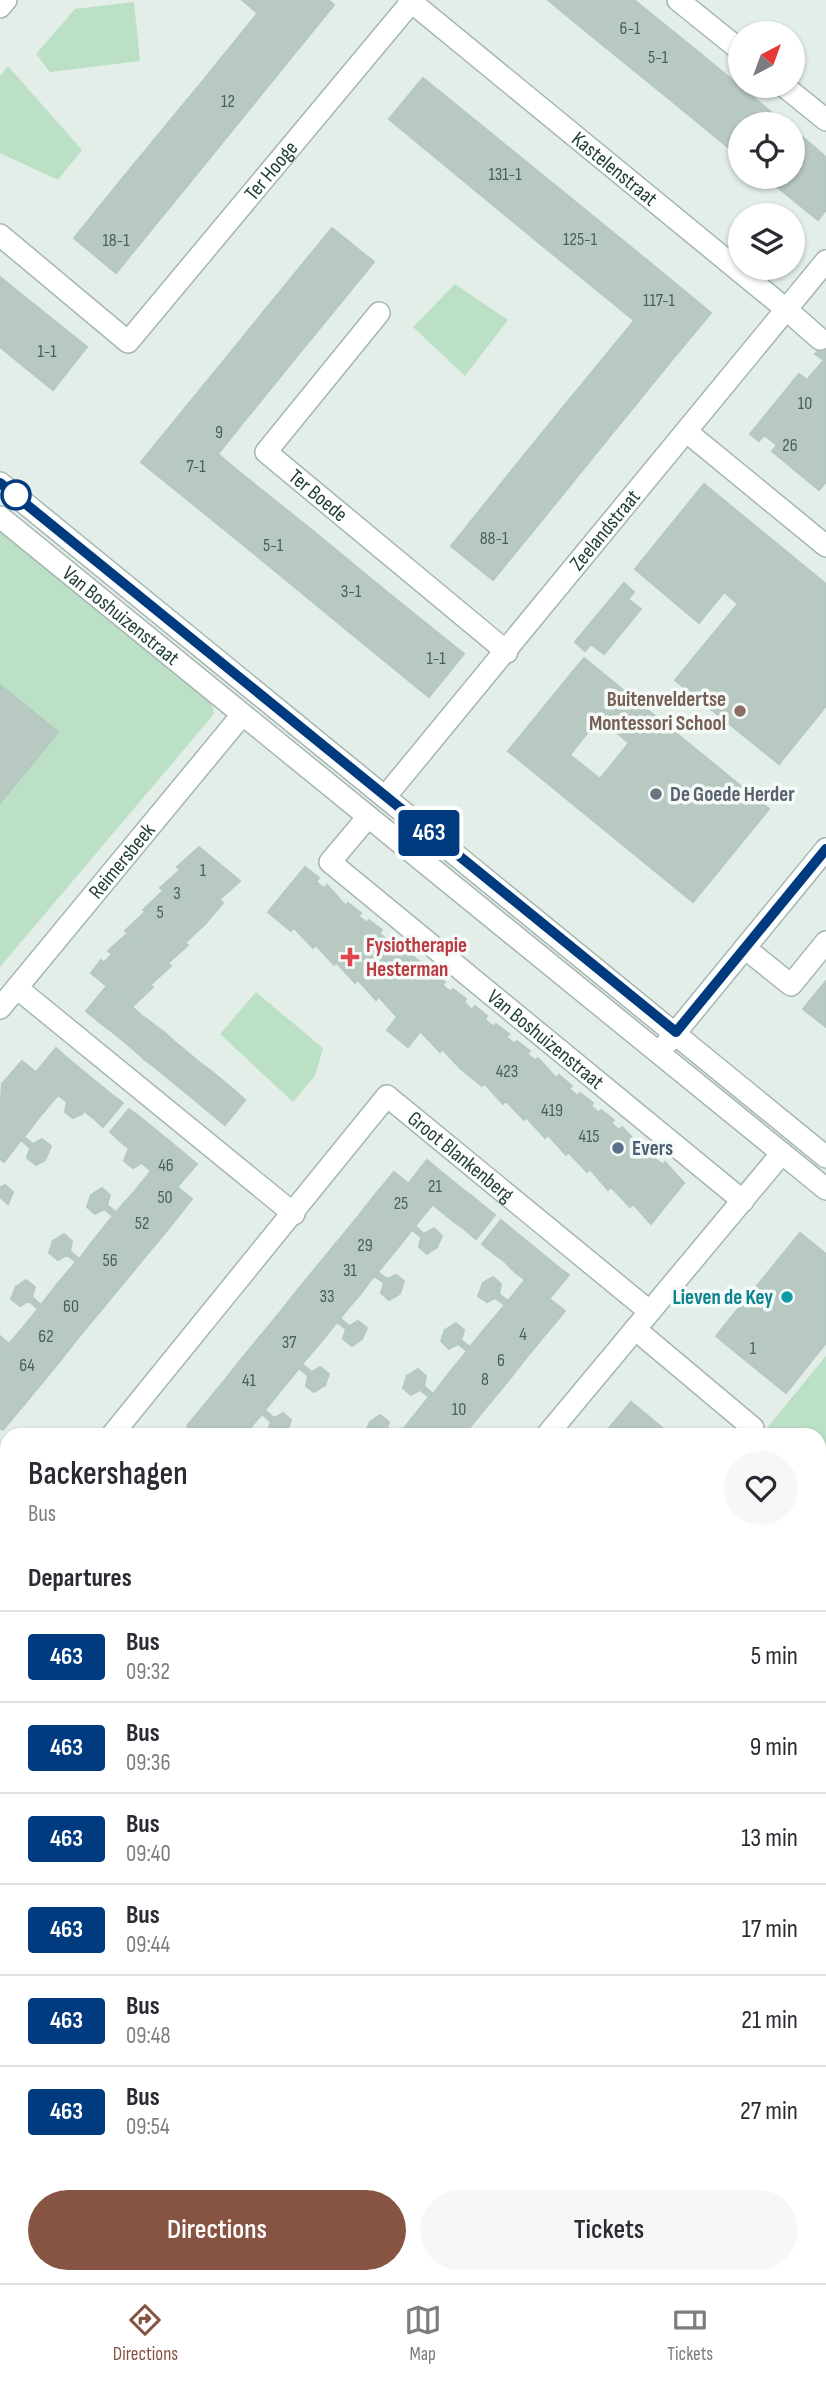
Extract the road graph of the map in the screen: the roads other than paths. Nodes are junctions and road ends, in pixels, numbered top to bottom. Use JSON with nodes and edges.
{"nodes":[{"id":1,"x":6,"y":0,"type":"edge"},
{"id":2,"x":678,"y":0,"type":"edge"},
{"id":3,"x":411,"y":1,"type":"edge"},
{"id":4,"x":0,"y":7,"type":"edge"},
{"id":5,"x":728,"y":40,"type":"edge"},
{"id":6,"x":799,"y":98,"type":"edge"},
{"id":7,"x":826,"y":120,"type":"edge"},
{"id":8,"x":0,"y":235,"type":"edge"},
{"id":9,"x":826,"y":261,"type":"edge"},
{"id":10,"x":787,"y":310,"type":"junction"},
{"id":11,"x":379,"y":313,"type":"dead end"},
{"id":12,"x":820,"y":339,"type":"dead end"},
{"id":13,"x":687,"y":432,"type":"junction"},
{"id":14,"x":0,"y":482,"type":"edge"},
{"id":15,"x":0,"y":517,"type":"edge"},
{"id":16,"x":826,"y":546,"type":"edge"},
{"id":17,"x":507,"y":652,"type":"junction"},
{"id":18,"x":259,"y":694,"type":"junction"},
{"id":19,"x":242,"y":715,"type":"junction"},
{"id":20,"x":385,"y":797,"type":"junction"},
{"id":21,"x":368,"y":817,"type":"junction"},
{"id":22,"x":826,"y":849,"type":"edge"},
{"id":23,"x":826,"y":942,"type":"edge"},
{"id":24,"x":745,"y":948,"type":"junction"},
{"id":25,"x":17,"y":988,"type":"junction"},
{"id":26,"x":0,"y":1008,"type":"edge"},
{"id":27,"x":676,"y":1032,"type":"junction"},
{"id":28,"x":659,"y":1053,"type":"junction"},
{"id":29,"x":798,"y":1134,"type":"junction"},
{"id":30,"x":782,"y":1153,"type":"junction"},
{"id":31,"x":826,"y":1157,"type":"edge"},
{"id":32,"x":826,"y":1189,"type":"edge"},
{"id":33,"x":743,"y":1201,"type":"junction"},
{"id":34,"x":294,"y":1214,"type":"junction"},
{"id":35,"x":649,"y":1311,"type":"junction"},
{"id":36,"x":635,"y":1329,"type":"junction"},
{"id":37,"x":118,"y":1428,"type":"edge"},
{"id":38,"x":553,"y":1428,"type":"edge"},
{"id":39,"x":753,"y":1428,"type":"dead end"}],
"edges":[{"from":1,"to":4,"type":"street"},
{"from":2,"to":5,"type":"street"},
{"from":3,"to":8,"type":"street","name":"Ter Hooge"},
{"from":3,"to":10,"type":"street","name":"Kastelenstraat"},
{"from":6,"to":7,"type":"street"},
{"from":9,"to":10,"type":"street","name":"Zeelandstraat"},
{"from":10,"to":12,"type":"street","name":"Kastelenstraat"},
{"from":10,"to":13,"type":"street","name":"Zeelandstraat"},
{"from":11,"to":17,"type":"street","name":"Ter Boede"},
{"from":13,"to":16,"type":"street"},
{"from":13,"to":17,"type":"street","name":"Zeelandstraat"},
{"from":14,"to":18,"type":"street","name":"Van Boshuizenstraat"},
{"from":15,"to":19,"type":"street","name":"Van Boshuizenstraat"},
{"from":17,"to":20,"type":"street","name":"Zeelandstraat"},
{"from":18,"to":19,"type":"street"},
{"from":18,"to":20,"type":"street","name":"Van Boshuizenstraat"},
{"from":19,"to":21,"type":"street","name":"Van Boshuizenstraat"},
{"from":19,"to":25,"type":"street","name":"Reimersbeek"},
{"from":20,"to":21,"type":"street","name":"Van Boshuizenstraat"},
{"from":20,"to":27,"type":"street","name":"Van Boshuizenstraat"},
{"from":21,"to":28,"type":"street","name":"Van Boshuizenstraat"},
{"from":21,"to":33,"type":"street","name":"Van Boshuizenstraat"},
{"from":22,"to":24,"type":"street"},
{"from":23,"to":24,"type":"street"},
{"from":24,"to":27,"type":"street"},
{"from":25,"to":26,"type":"street","name":"Reimersbeek"},
{"from":25,"to":34,"type":"street"},
{"from":27,"to":28,"type":"street"},
{"from":27,"to":29,"type":"street","name":"Van Boshuizenstraat"},
{"from":28,"to":30,"type":"street","name":"Van Boshuizenstraat"},
{"from":29,"to":30,"type":"street"},
{"from":29,"to":31,"type":"street","name":"Van Boshuizenstraat"},
{"from":30,"to":32,"type":"street","name":"Van Boshuizenstraat"},
{"from":30,"to":33,"type":"street"},
{"from":33,"to":35,"type":"street"},
{"from":34,"to":35,"type":"street","name":"Groot Blankenberg"},
{"from":34,"to":37,"type":"street","name":"Groot Blankenberg"},
{"from":35,"to":36,"type":"street"},
{"from":36,"to":38,"type":"street"},
{"from":36,"to":39,"type":"street"}]}
